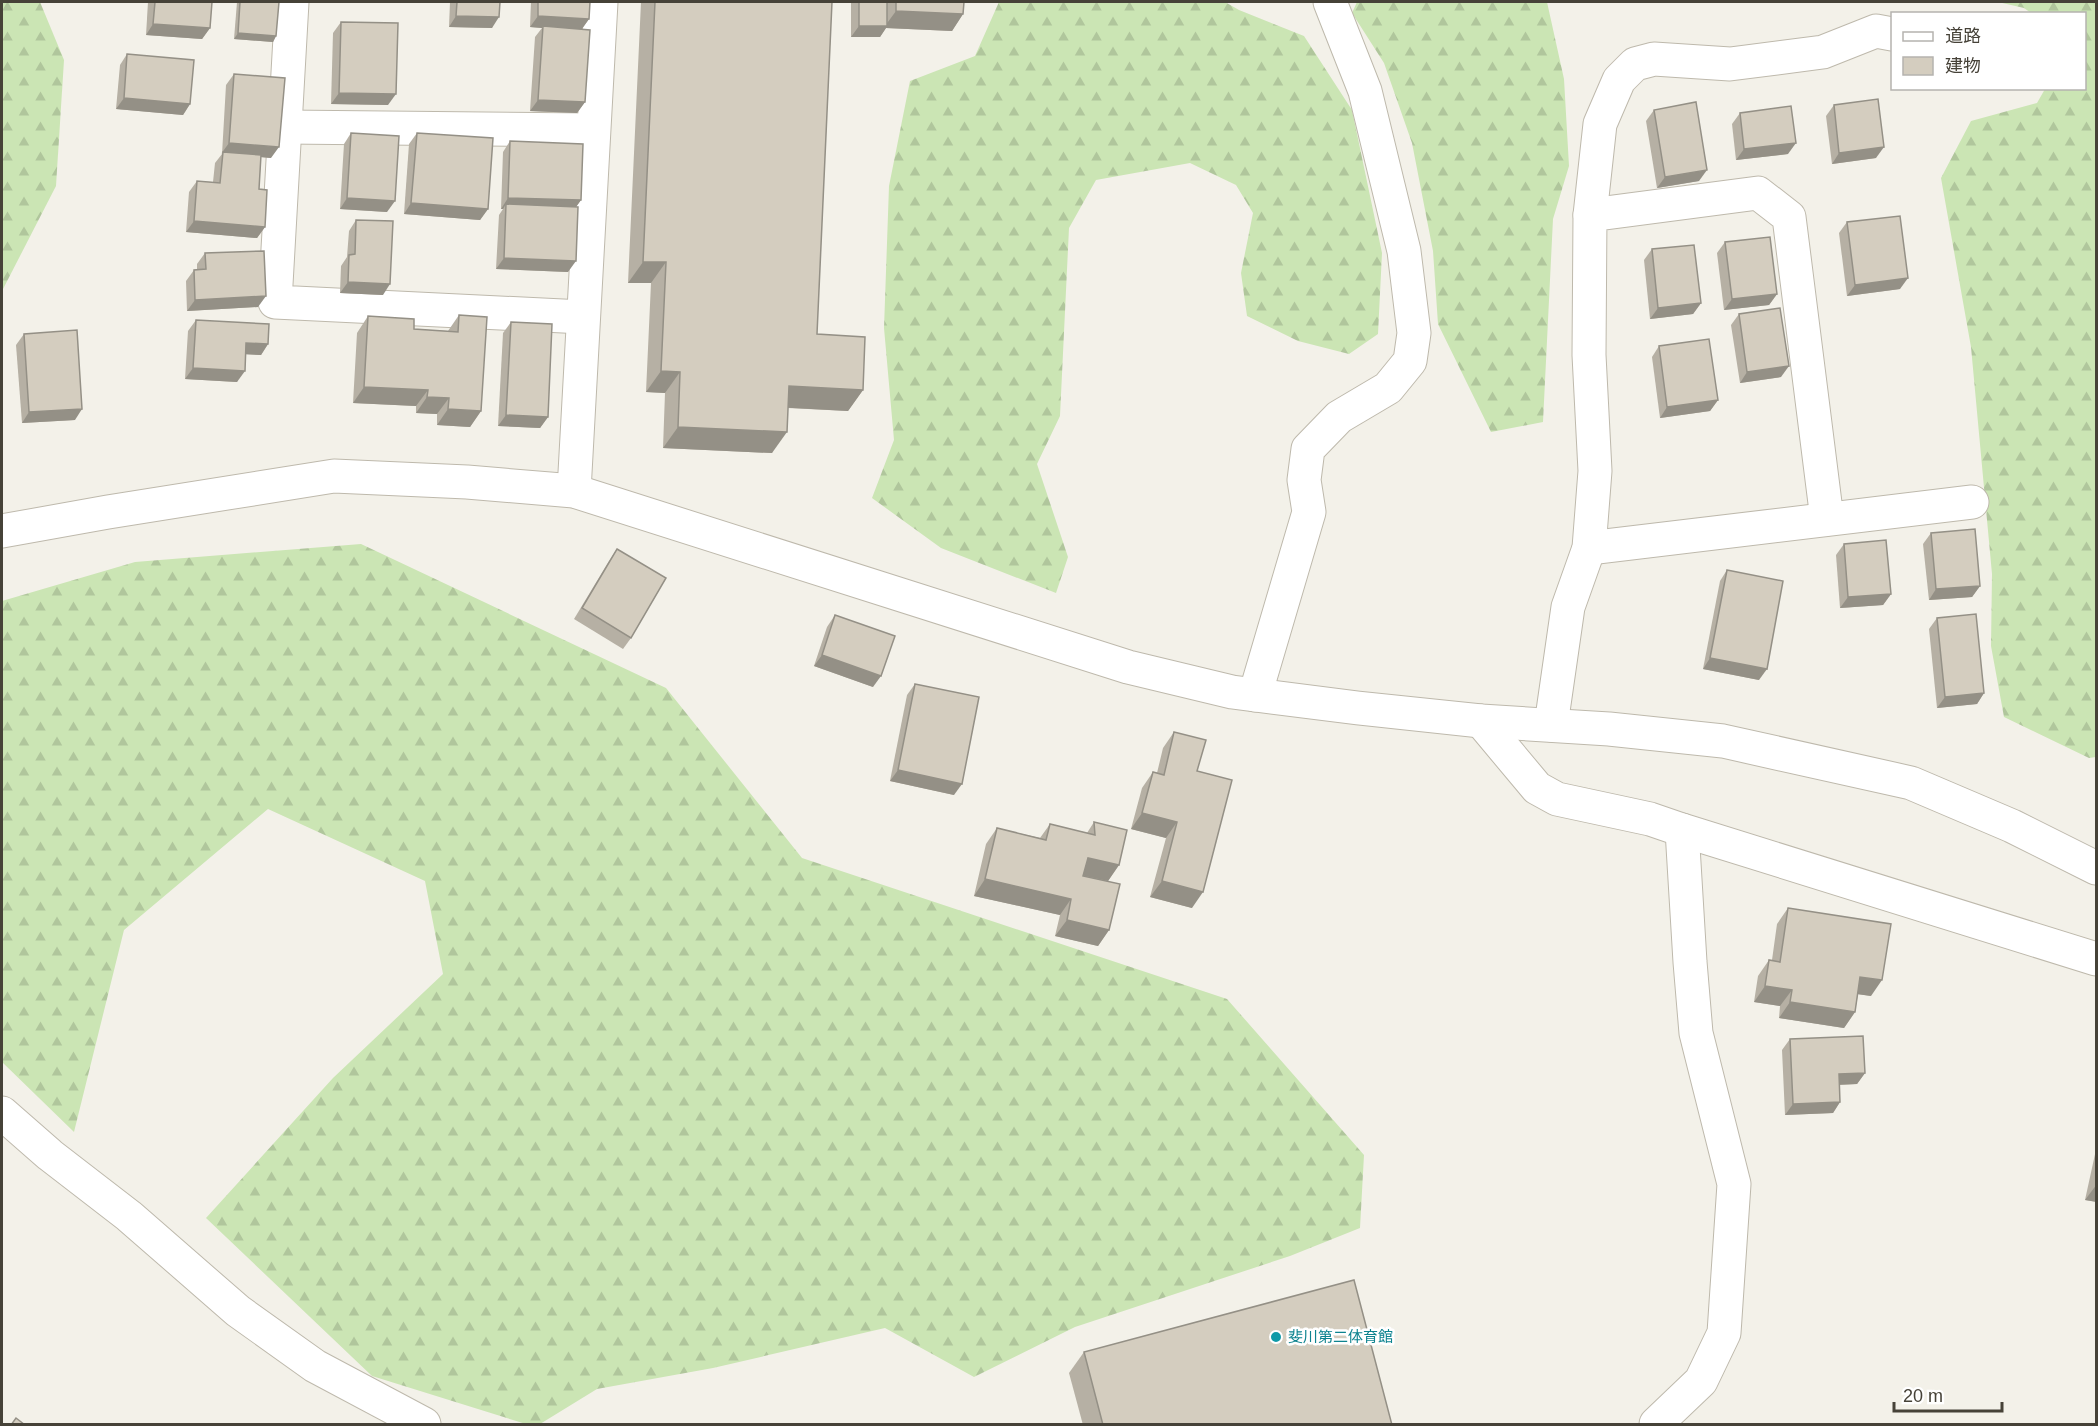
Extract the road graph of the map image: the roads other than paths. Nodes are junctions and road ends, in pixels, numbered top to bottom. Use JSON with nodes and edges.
{"nodes":[{"id":1,"x":292,"y":2,"type":"edge"},
{"id":2,"x":601,"y":2,"type":"edge"},
{"id":3,"x":1330,"y":2,"type":"edge"},
{"id":4,"x":1891,"y":34,"type":"edge"},
{"id":5,"x":285,"y":127,"type":"junction"},
{"id":6,"x":593,"y":130,"type":"junction"},
{"id":7,"x":1590,"y":215,"type":"junction"},
{"id":8,"x":583,"y":317,"type":"junction"},
{"id":9,"x":574,"y":491,"type":"junction"},
{"id":10,"x":1972,"y":502,"type":"dead end"},
{"id":11,"x":1827,"y":519,"type":"junction"},
{"id":12,"x":2,"y":531,"type":"edge"},
{"id":13,"x":1588,"y":548,"type":"junction"},
{"id":14,"x":1255,"y":695,"type":"junction"},
{"id":15,"x":1481,"y":721,"type":"junction"},
{"id":16,"x":1551,"y":725,"type":"junction"},
{"id":17,"x":1682,"y":830,"type":"junction"},
{"id":18,"x":2097,"y":868,"type":"edge"},
{"id":19,"x":2097,"y":959,"type":"edge"},
{"id":20,"x":2,"y":1113,"type":"edge"},
{"id":21,"x":1669,"y":1423,"type":"edge"},
{"id":22,"x":424,"y":1425,"type":"edge"}],
"edges":[{"from":1,"to":5,"type":"street"},
{"from":2,"to":6,"type":"street"},
{"from":3,"to":14,"type":"street"},
{"from":4,"to":7,"type":"street"},
{"from":5,"to":6,"type":"street"},
{"from":5,"to":8,"type":"street"},
{"from":6,"to":8,"type":"street"},
{"from":7,"to":11,"type":"street"},
{"from":7,"to":13,"type":"street"},
{"from":8,"to":9,"type":"street"},
{"from":9,"to":12,"type":"street"},
{"from":9,"to":14,"type":"street"},
{"from":10,"to":11,"type":"street"},
{"from":11,"to":13,"type":"street"},
{"from":13,"to":16,"type":"street"},
{"from":14,"to":15,"type":"street"},
{"from":15,"to":16,"type":"street"},
{"from":15,"to":17,"type":"street"},
{"from":16,"to":18,"type":"street"},
{"from":17,"to":19,"type":"street"},
{"from":17,"to":21,"type":"street"},
{"from":20,"to":22,"type":"street"}]}
